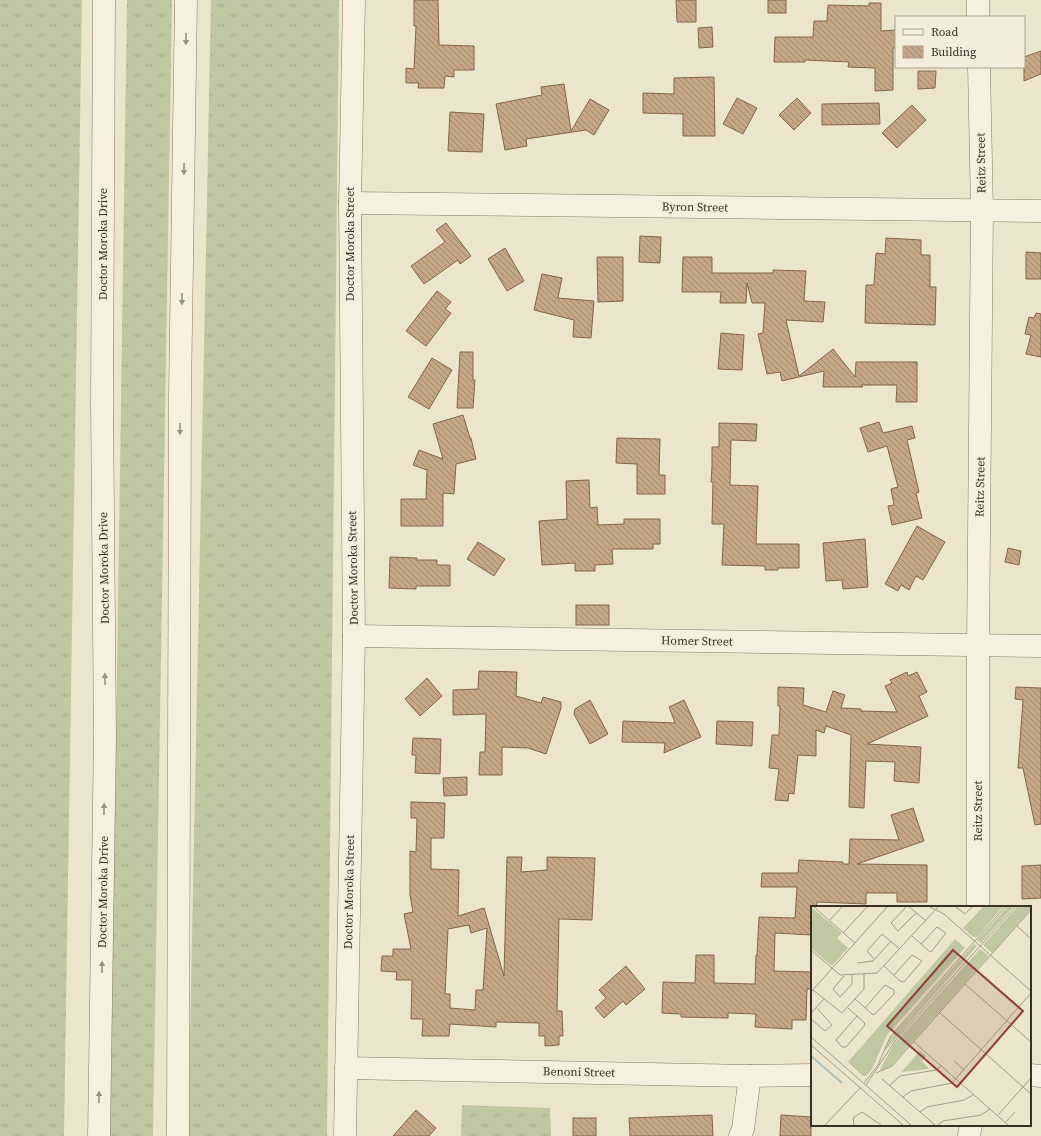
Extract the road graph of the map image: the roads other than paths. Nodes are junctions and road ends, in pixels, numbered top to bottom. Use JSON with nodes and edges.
{"nodes":[{"id":1,"x":104,"y":0,"type":"edge"},
{"id":2,"x":186,"y":0,"type":"edge"},
{"id":3,"x":354,"y":0,"type":"edge"},
{"id":4,"x":978,"y":0,"type":"edge"},
{"id":5,"x":978,"y":16,"type":"edge"},
{"id":6,"x":979,"y":68,"type":"edge"},
{"id":7,"x":350,"y":203,"type":"junction"},
{"id":8,"x":982,"y":210,"type":"junction"},
{"id":9,"x":1041,"y":211,"type":"edge"},
{"id":10,"x":354,"y":636,"type":"junction"},
{"id":11,"x":978,"y":645,"type":"junction"},
{"id":12,"x":1041,"y":646,"type":"edge"},
{"id":13,"x":978,"y":906,"type":"edge"},
{"id":14,"x":346,"y":1068,"type":"junction"},
{"id":15,"x":811,"y":1075,"type":"edge"},
{"id":16,"x":1031,"y":1075,"type":"edge"},
{"id":17,"x":750,"y":1076,"type":"junction"},
{"id":18,"x":1041,"y":1076,"type":"edge"},
{"id":19,"x":971,"y":1126,"type":"edge"},
{"id":20,"x":99,"y":1136,"type":"edge"},
{"id":21,"x":178,"y":1136,"type":"edge"},
{"id":22,"x":345,"y":1136,"type":"edge"},
{"id":23,"x":740,"y":1136,"type":"edge"},
{"id":24,"x":969,"y":1136,"type":"edge"}],
"edges":[{"from":20,"to":1,"type":"street","name":"Doctor Moroka Drive","one_way":true},
{"from":2,"to":21,"type":"street","one_way":true},
{"from":3,"to":7,"type":"street","name":"Doctor Moroka Street"},
{"from":4,"to":5,"type":"street"},
{"from":6,"to":8,"type":"street","name":"Reitz Street"},
{"from":7,"to":8,"type":"street","name":"Byron Street"},
{"from":7,"to":10,"type":"street","name":"Doctor Moroka Street"},
{"from":8,"to":9,"type":"street","name":"Byron Street"},
{"from":8,"to":11,"type":"street","name":"Reitz Street"},
{"from":10,"to":11,"type":"street","name":"Homer Street"},
{"from":10,"to":14,"type":"street","name":"Doctor Moroka Street"},
{"from":11,"to":12,"type":"street","name":"Homer Street"},
{"from":11,"to":13,"type":"street","name":"Reitz Street"},
{"from":14,"to":17,"type":"street","name":"Benoni Street"},
{"from":14,"to":22,"type":"street","name":"Doctor Moroka Street"},
{"from":15,"to":17,"type":"street","name":"Benoni Street"},
{"from":16,"to":18,"type":"street"},
{"from":17,"to":23,"type":"street"},
{"from":19,"to":24,"type":"street"}]}
